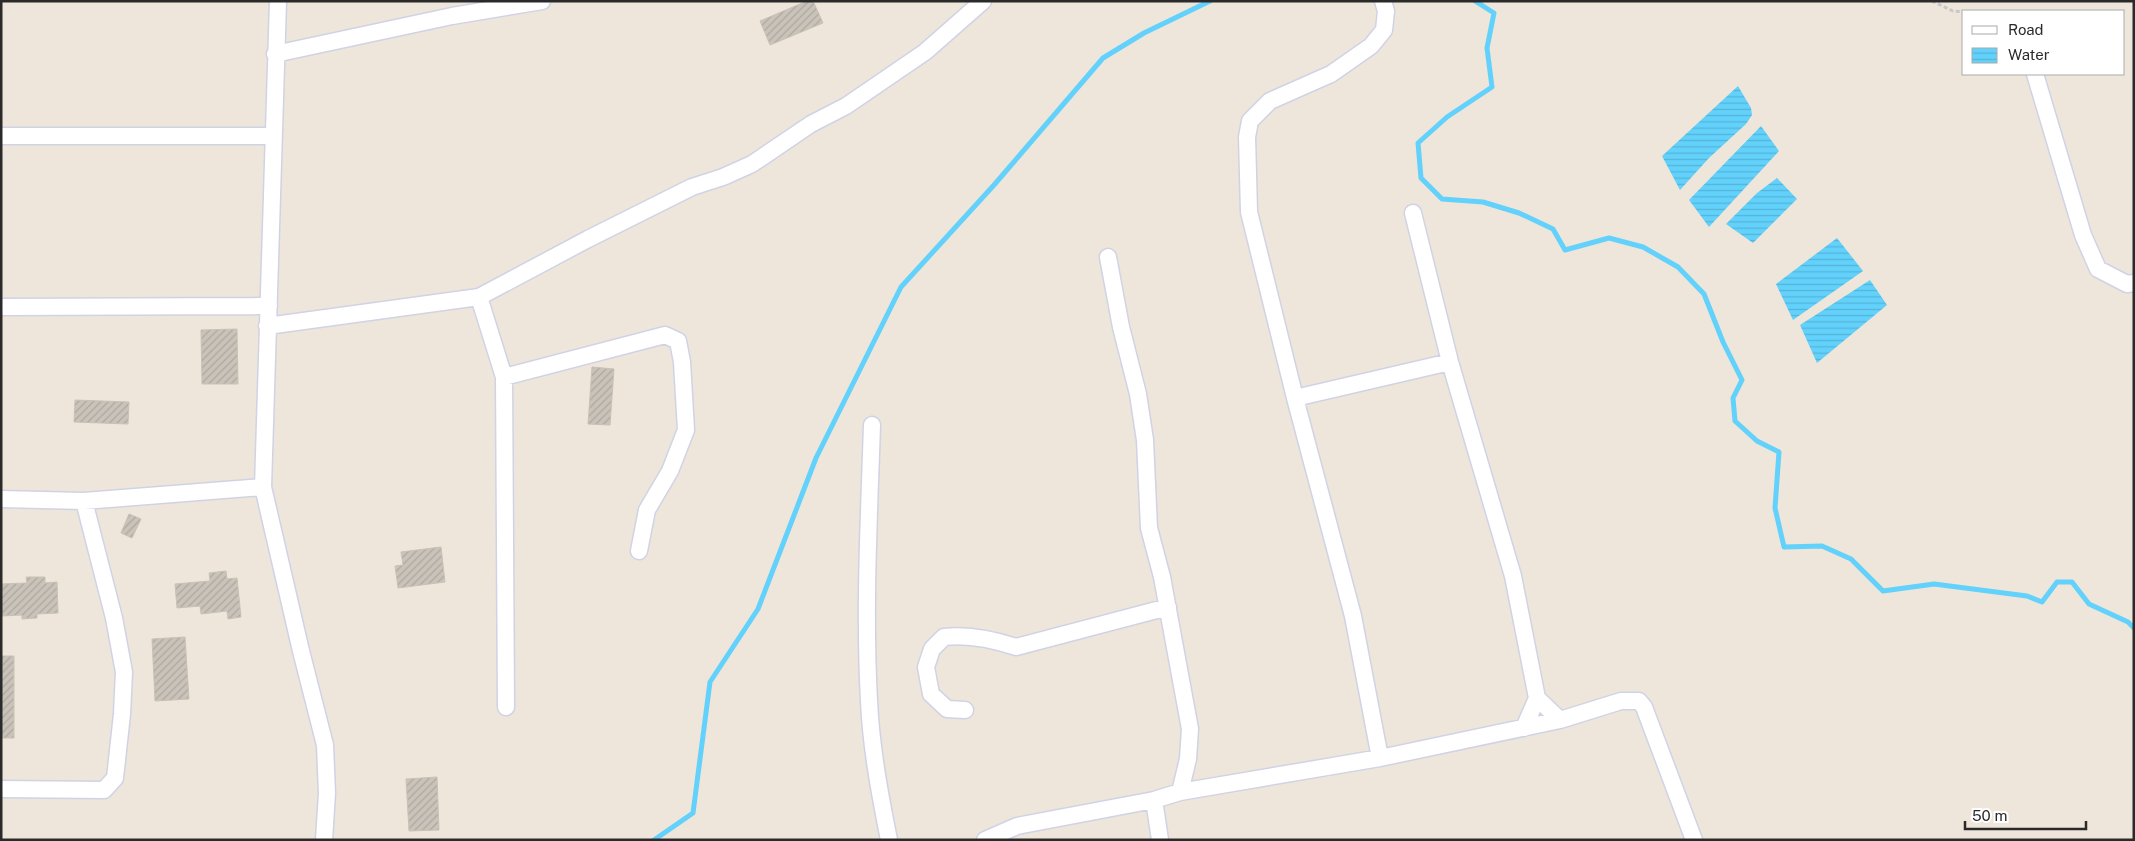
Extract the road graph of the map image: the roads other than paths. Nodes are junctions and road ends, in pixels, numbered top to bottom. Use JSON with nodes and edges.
{"nodes":[{"id":1,"x":278,"y":1,"type":"edge"},
{"id":2,"x":542,"y":1,"type":"edge"},
{"id":3,"x":983,"y":1,"type":"edge"},
{"id":4,"x":1383,"y":1,"type":"edge"},
{"id":5,"x":452,"y":9,"type":"edge"},
{"id":6,"x":275,"y":54,"type":"junction"},
{"id":7,"x":2035,"y":75,"type":"edge"},
{"id":8,"x":1,"y":136,"type":"edge"},
{"id":9,"x":274,"y":136,"type":"junction"},
{"id":10,"x":1412,"y":213,"type":"dead end"},
{"id":11,"x":1108,"y":257,"type":"dead end"},
{"id":12,"x":2134,"y":283,"type":"edge"},
{"id":13,"x":479,"y":297,"type":"junction"},
{"id":14,"x":269,"y":306,"type":"junction"},
{"id":15,"x":1,"y":307,"type":"edge"},
{"id":16,"x":267,"y":326,"type":"junction"},
{"id":17,"x":1450,"y":362,"type":"junction"},
{"id":18,"x":504,"y":377,"type":"junction"},
{"id":19,"x":1295,"y":398,"type":"junction"},
{"id":20,"x":872,"y":425,"type":"dead end"},
{"id":21,"x":263,"y":487,"type":"junction"},
{"id":22,"x":1,"y":499,"type":"edge"},
{"id":23,"x":84,"y":502,"type":"junction"},
{"id":24,"x":639,"y":551,"type":"dead end"},
{"id":25,"x":1168,"y":607,"type":"junction"},
{"id":26,"x":1537,"y":698,"type":"junction"},
{"id":27,"x":506,"y":706,"type":"dead end"},
{"id":28,"x":965,"y":710,"type":"dead end"},
{"id":29,"x":1560,"y":720,"type":"junction"},
{"id":30,"x":1524,"y":728,"type":"junction"},
{"id":31,"x":1380,"y":758,"type":"junction"},
{"id":32,"x":1,"y":789,"type":"edge"},
{"id":33,"x":1180,"y":792,"type":"junction"},
{"id":34,"x":1154,"y":800,"type":"junction"},
{"id":35,"x":324,"y":840,"type":"edge"},
{"id":36,"x":889,"y":840,"type":"edge"},
{"id":37,"x":985,"y":840,"type":"edge"},
{"id":38,"x":1160,"y":840,"type":"edge"},
{"id":39,"x":1694,"y":840,"type":"edge"}],
"edges":[{"from":1,"to":6,"type":"street"},
{"from":2,"to":5,"type":"street"},
{"from":3,"to":13,"type":"street"},
{"from":4,"to":19,"type":"street"},
{"from":5,"to":6,"type":"street"},
{"from":6,"to":9,"type":"street"},
{"from":7,"to":12,"type":"street"},
{"from":8,"to":9,"type":"street"},
{"from":9,"to":14,"type":"street"},
{"from":10,"to":17,"type":"street"},
{"from":11,"to":25,"type":"street"},
{"from":13,"to":16,"type":"street"},
{"from":13,"to":18,"type":"street"},
{"from":14,"to":15,"type":"street"},
{"from":14,"to":16,"type":"street"},
{"from":16,"to":21,"type":"street"},
{"from":17,"to":19,"type":"street"},
{"from":17,"to":26,"type":"street"},
{"from":18,"to":24,"type":"street"},
{"from":18,"to":27,"type":"street"},
{"from":19,"to":31,"type":"street"},
{"from":20,"to":36,"type":"street"},
{"from":21,"to":23,"type":"street"},
{"from":21,"to":35,"type":"street"},
{"from":22,"to":23,"type":"street"},
{"from":23,"to":32,"type":"street"},
{"from":25,"to":28,"type":"street"},
{"from":25,"to":33,"type":"street"},
{"from":26,"to":29,"type":"street"},
{"from":26,"to":30,"type":"street"},
{"from":29,"to":30,"type":"street"},
{"from":29,"to":39,"type":"street"},
{"from":30,"to":31,"type":"street"},
{"from":31,"to":33,"type":"street"},
{"from":33,"to":34,"type":"street"},
{"from":34,"to":37,"type":"street"},
{"from":34,"to":38,"type":"street"}]}
